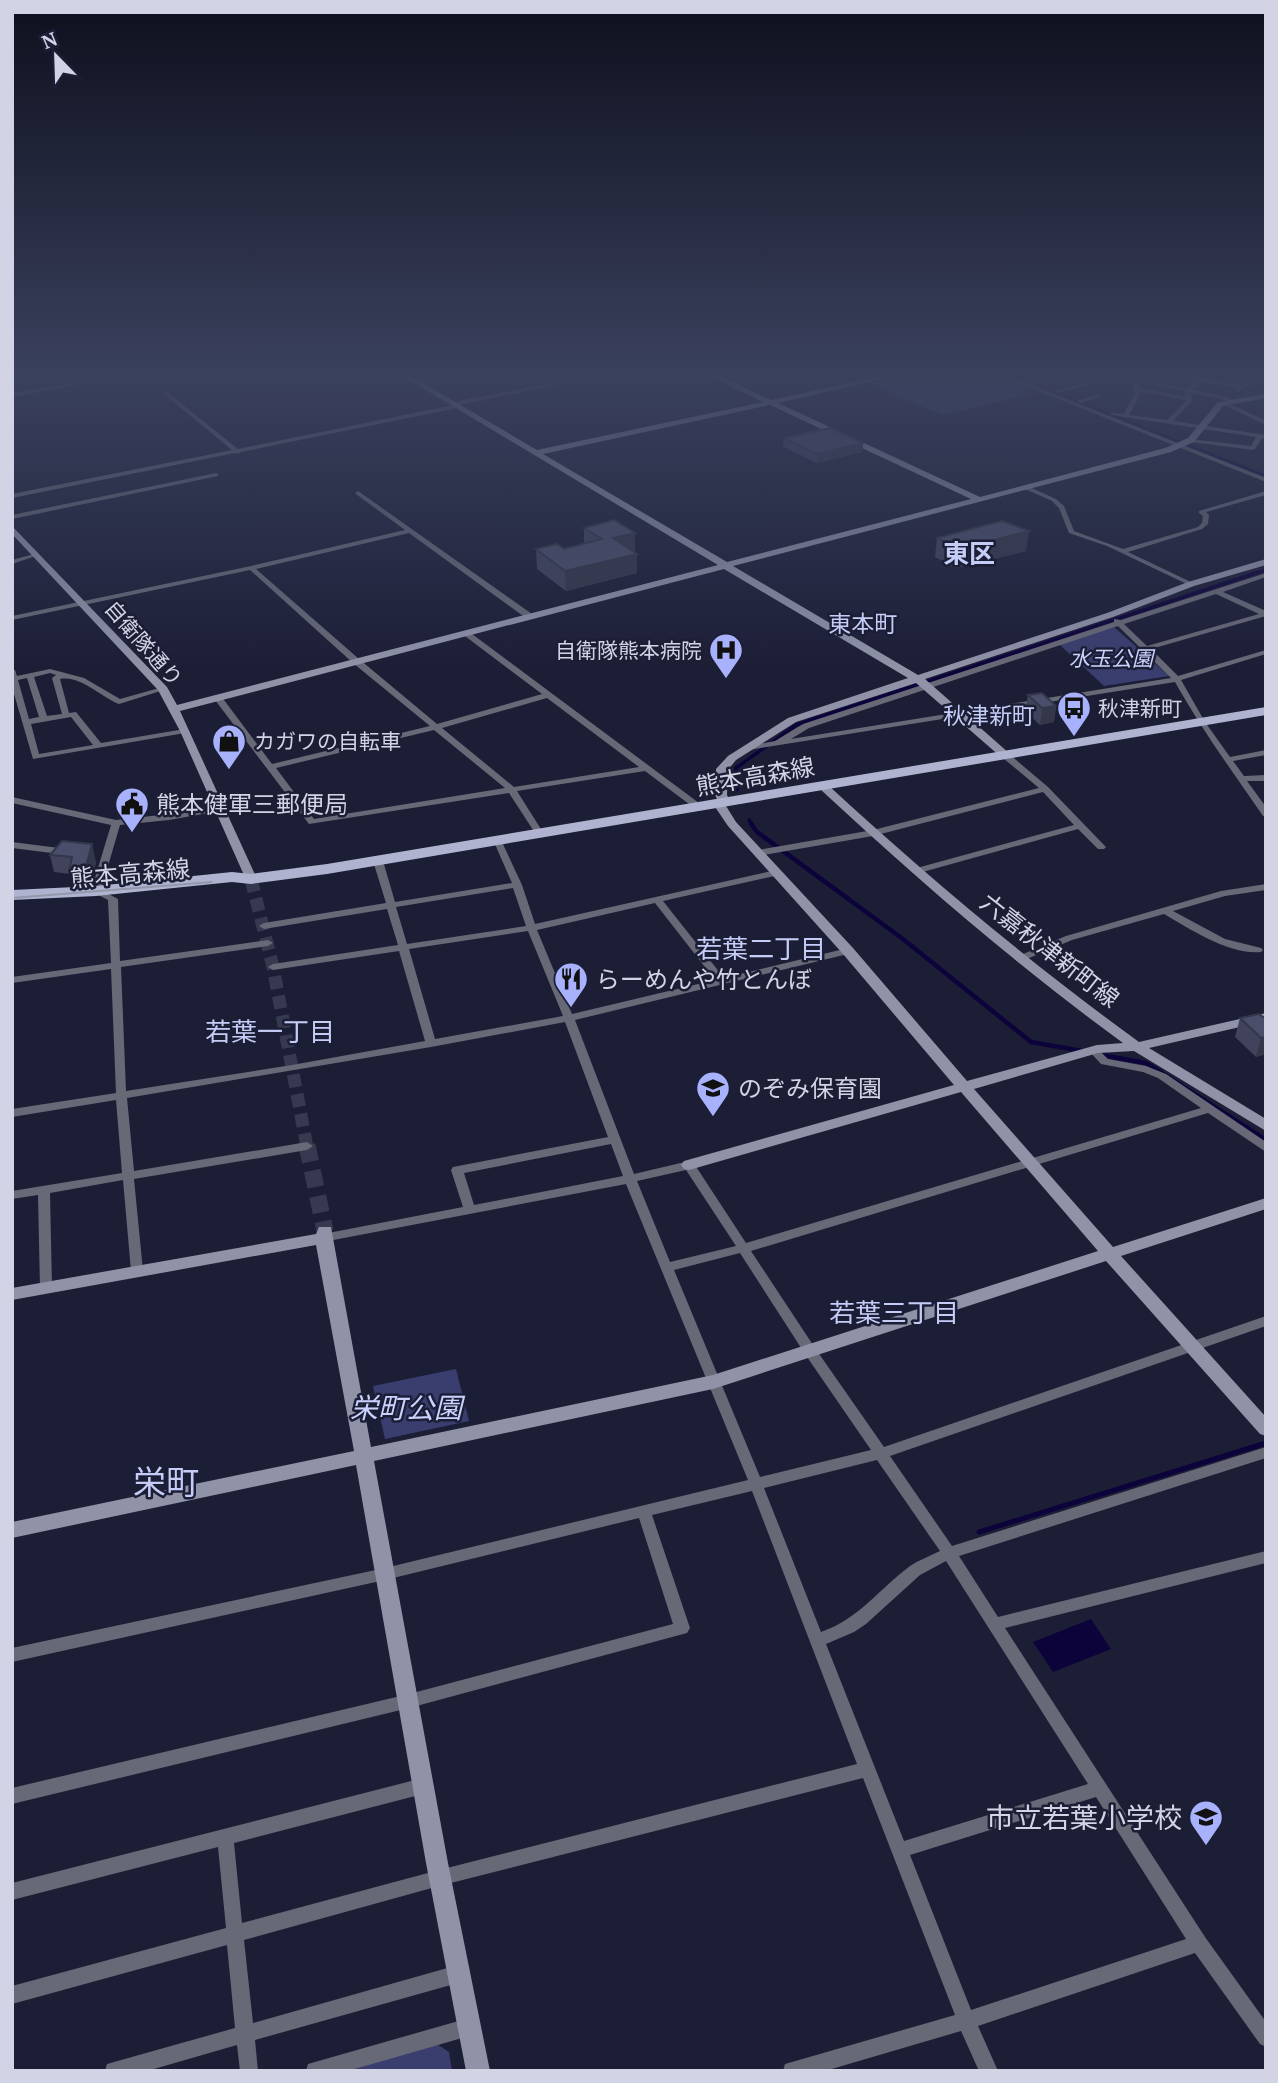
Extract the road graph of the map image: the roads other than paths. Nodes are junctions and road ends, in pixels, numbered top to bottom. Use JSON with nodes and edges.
{"nodes":[{"id":1,"x":127,"y":474,"type":"edge"},
{"id":2,"x":134,"y":474,"type":"edge"},
{"id":3,"x":577,"y":474,"type":"edge"},
{"id":4,"x":925,"y":474,"type":"edge"},
{"id":5,"x":1074,"y":474,"type":"edge"},
{"id":6,"x":216,"y":475,"type":"dead end"},
{"id":7,"x":1025,"y":487,"type":"junction"},
{"id":8,"x":148,"y":489,"type":"junction"},
{"id":9,"x":358,"y":493,"type":"dead end"},
{"id":10,"x":1266,"y":493,"type":"edge"},
{"id":11,"x":12,"y":496,"type":"edge"},
{"id":12,"x":978,"y":499,"type":"junction"},
{"id":13,"x":12,"y":517,"type":"edge"},
{"id":14,"x":12,"y":528,"type":"edge"},
{"id":15,"x":410,"y":531,"type":"junction"},
{"id":16,"x":1123,"y":551,"type":"junction"},
{"id":17,"x":36,"y":555,"type":"junction"},
{"id":18,"x":12,"y":562,"type":"edge"},
{"id":19,"x":1266,"y":562,"type":"edge"},
{"id":20,"x":728,"y":563,"type":"junction"},
{"id":21,"x":251,"y":568,"type":"junction"},
{"id":22,"x":1266,"y":575,"type":"edge"},
{"id":23,"x":1191,"y":584,"type":"junction"},
{"id":24,"x":1218,"y":592,"type":"junction"},
{"id":25,"x":85,"y":604,"type":"junction"},
{"id":26,"x":1265,"y":614,"type":"edge"},
{"id":27,"x":529,"y":616,"type":"junction"},
{"id":28,"x":12,"y":618,"type":"edge"},
{"id":29,"x":1115,"y":619,"type":"junction"},
{"id":30,"x":465,"y":633,"type":"junction"},
{"id":31,"x":1147,"y":648,"type":"junction"},
{"id":32,"x":1266,"y":652,"type":"edge"},
{"id":33,"x":356,"y":661,"type":"junction"},
{"id":34,"x":30,"y":675,"type":"junction"},
{"id":35,"x":63,"y":675,"type":"junction"},
{"id":36,"x":13,"y":677,"type":"edge"},
{"id":37,"x":1177,"y":678,"type":"junction"},
{"id":38,"x":925,"y":680,"type":"junction"},
{"id":39,"x":163,"y":689,"type":"junction"},
{"id":40,"x":548,"y":695,"type":"junction"},
{"id":41,"x":218,"y":698,"type":"junction"},
{"id":42,"x":175,"y":709,"type":"junction"},
{"id":43,"x":1266,"y":711,"type":"edge"},
{"id":44,"x":967,"y":713,"type":"junction"},
{"id":45,"x":66,"y":716,"type":"junction"},
{"id":46,"x":44,"y":719,"type":"junction"},
{"id":47,"x":26,"y":722,"type":"junction"},
{"id":48,"x":1202,"y":722,"type":"junction"},
{"id":49,"x":435,"y":727,"type":"junction"},
{"id":50,"x":185,"y":730,"type":"junction"},
{"id":51,"x":775,"y":744,"type":"junction"},
{"id":52,"x":99,"y":746,"type":"junction"},
{"id":53,"x":753,"y":747,"type":"junction"},
{"id":54,"x":1266,"y":752,"type":"edge"},
{"id":55,"x":1011,"y":755,"type":"junction"},
{"id":56,"x":1227,"y":760,"type":"junction"},
{"id":57,"x":271,"y":766,"type":"junction"},
{"id":58,"x":647,"y":768,"type":"junction"},
{"id":59,"x":1266,"y":778,"type":"edge"},
{"id":60,"x":1240,"y":779,"type":"junction"},
{"id":61,"x":824,"y":787,"type":"junction"},
{"id":62,"x":1045,"y":789,"type":"junction"},
{"id":63,"x":512,"y":790,"type":"junction"},
{"id":64,"x":12,"y":800,"type":"edge"},
{"id":65,"x":722,"y":804,"type":"junction"},
{"id":66,"x":220,"y":807,"type":"junction"},
{"id":67,"x":701,"y":808,"type":"junction"},
{"id":68,"x":1266,"y":814,"type":"edge"},
{"id":69,"x":116,"y":823,"type":"junction"},
{"id":70,"x":1080,"y":826,"type":"junction"},
{"id":71,"x":873,"y":833,"type":"junction"},
{"id":72,"x":540,"y":834,"type":"junction"},
{"id":73,"x":498,"y":842,"type":"junction"},
{"id":74,"x":12,"y":845,"type":"edge"},
{"id":75,"x":1101,"y":847,"type":"dead end"},
{"id":76,"x":79,"y":853,"type":"edge"},
{"id":77,"x":758,"y":853,"type":"junction"},
{"id":78,"x":92,"y":855,"type":"edge"},
{"id":79,"x":105,"y":856,"type":"junction"},
{"id":80,"x":378,"y":861,"type":"junction"},
{"id":81,"x":916,"y":871,"type":"junction"},
{"id":82,"x":776,"y":873,"type":"junction"},
{"id":83,"x":251,"y":879,"type":"junction"},
{"id":84,"x":517,"y":885,"type":"junction"},
{"id":85,"x":1266,"y":887,"type":"edge"},
{"id":86,"x":96,"y":891,"type":"junction"},
{"id":87,"x":12,"y":895,"type":"edge"},
{"id":88,"x":113,"y":899,"type":"junction"},
{"id":89,"x":657,"y":900,"type":"junction"},
{"id":90,"x":12,"y":904,"type":"edge"},
{"id":91,"x":390,"y":906,"type":"junction"},
{"id":92,"x":1166,"y":911,"type":"junction"},
{"id":93,"x":264,"y":926,"type":"dead end"},
{"id":94,"x":531,"y":928,"type":"junction"},
{"id":95,"x":268,"y":943,"type":"dead end"},
{"id":96,"x":402,"y":948,"type":"junction"},
{"id":97,"x":1258,"y":950,"type":"dead end"},
{"id":98,"x":848,"y":951,"type":"junction"},
{"id":99,"x":1019,"y":959,"type":"junction"},
{"id":100,"x":117,"y":967,"type":"junction"},
{"id":101,"x":273,"y":967,"type":"dead end"},
{"id":102,"x":12,"y":980,"type":"edge"},
{"id":103,"x":721,"y":981,"type":"junction"},
{"id":104,"x":1266,"y":1017,"type":"edge"},
{"id":105,"x":569,"y":1018,"type":"junction"},
{"id":106,"x":432,"y":1044,"type":"junction"},
{"id":107,"x":1136,"y":1046,"type":"junction"},
{"id":108,"x":1093,"y":1050,"type":"junction"},
{"id":109,"x":964,"y":1087,"type":"junction"},
{"id":110,"x":121,"y":1094,"type":"junction"},
{"id":111,"x":1210,"y":1109,"type":"junction"},
{"id":112,"x":12,"y":1113,"type":"edge"},
{"id":113,"x":1264,"y":1123,"type":"edge"},
{"id":114,"x":615,"y":1139,"type":"junction"},
{"id":115,"x":307,"y":1146,"type":"dead end"},
{"id":116,"x":1266,"y":1148,"type":"edge"},
{"id":117,"x":1028,"y":1163,"type":"junction"},
{"id":118,"x":689,"y":1165,"type":"junction"},
{"id":119,"x":130,"y":1176,"type":"junction"},
{"id":120,"x":630,"y":1179,"type":"junction"},
{"id":121,"x":44,"y":1190,"type":"junction"},
{"id":122,"x":12,"y":1195,"type":"edge"},
{"id":123,"x":1266,"y":1203,"type":"edge"},
{"id":124,"x":470,"y":1210,"type":"junction"},
{"id":125,"x":324,"y":1234,"type":"junction"},
{"id":126,"x":745,"y":1248,"type":"junction"},
{"id":127,"x":1110,"y":1255,"type":"junction"},
{"id":128,"x":668,"y":1268,"type":"junction"},
{"id":129,"x":137,"y":1271,"type":"junction"},
{"id":130,"x":46,"y":1287,"type":"junction"},
{"id":131,"x":12,"y":1294,"type":"edge"},
{"id":132,"x":1266,"y":1321,"type":"edge"},
{"id":133,"x":1191,"y":1346,"type":"junction"},
{"id":134,"x":810,"y":1351,"type":"junction"},
{"id":135,"x":713,"y":1382,"type":"junction"},
{"id":136,"x":1266,"y":1429,"type":"edge"},
{"id":137,"x":1266,"y":1452,"type":"edge"},
{"id":138,"x":879,"y":1454,"type":"junction"},
{"id":139,"x":365,"y":1456,"type":"junction"},
{"id":140,"x":756,"y":1483,"type":"junction"},
{"id":141,"x":644,"y":1513,"type":"junction"},
{"id":142,"x":12,"y":1530,"type":"edge"},
{"id":143,"x":949,"y":1552,"type":"junction"},
{"id":144,"x":1266,"y":1557,"type":"edge"},
{"id":145,"x":385,"y":1574,"type":"junction"},
{"id":146,"x":995,"y":1625,"type":"junction"},
{"id":147,"x":818,"y":1640,"type":"junction"},
{"id":148,"x":12,"y":1655,"type":"edge"},
{"id":149,"x":409,"y":1702,"type":"junction"},
{"id":150,"x":869,"y":1769,"type":"junction"},
{"id":151,"x":423,"y":1786,"type":"junction"},
{"id":152,"x":1099,"y":1787,"type":"junction"},
{"id":153,"x":12,"y":1796,"type":"edge"},
{"id":154,"x":225,"y":1838,"type":"junction"},
{"id":155,"x":900,"y":1850,"type":"junction"},
{"id":156,"x":439,"y":1878,"type":"junction"},
{"id":157,"x":12,"y":1892,"type":"edge"},
{"id":158,"x":234,"y":1934,"type":"junction"},
{"id":159,"x":1199,"y":1943,"type":"junction"},
{"id":160,"x":458,"y":1974,"type":"junction"},
{"id":161,"x":12,"y":1995,"type":"edge"},
{"id":162,"x":966,"y":2021,"type":"junction"},
{"id":163,"x":469,"y":2027,"type":"junction"},
{"id":164,"x":245,"y":2034,"type":"junction"},
{"id":165,"x":1266,"y":2038,"type":"edge"},
{"id":166,"x":114,"y":2071,"type":"edge"},
{"id":167,"x":249,"y":2071,"type":"edge"},
{"id":168,"x":316,"y":2071,"type":"edge"},
{"id":169,"x":478,"y":2071,"type":"edge"},
{"id":170,"x":792,"y":2071,"type":"edge"},
{"id":171,"x":989,"y":2071,"type":"edge"}],
"edges":[{"from":1,"to":11,"type":"street"},
{"from":2,"to":8,"type":"street"},
{"from":3,"to":20,"type":"street"},
{"from":4,"to":12,"type":"street"},
{"from":5,"to":7,"type":"street"},
{"from":6,"to":8,"type":"street"},
{"from":7,"to":12,"type":"street"},
{"from":7,"to":16,"type":"street"},
{"from":8,"to":13,"type":"street"},
{"from":9,"to":15,"type":"street"},
{"from":10,"to":16,"type":"street"},
{"from":12,"to":20,"type":"street"},
{"from":14,"to":17,"type":"street","name":"自衛隊通り"},
{"from":15,"to":21,"type":"street"},
{"from":15,"to":27,"type":"street"},
{"from":16,"to":23,"type":"street"},
{"from":17,"to":18,"type":"street"},
{"from":17,"to":25,"type":"street","name":"自衛隊通り"},
{"from":19,"to":23,"type":"street"},
{"from":20,"to":27,"type":"street"},
{"from":20,"to":38,"type":"street"},
{"from":21,"to":25,"type":"street"},
{"from":21,"to":33,"type":"street"},
{"from":22,"to":24,"type":"street"},
{"from":23,"to":29,"type":"street"},
{"from":24,"to":26,"type":"street"},
{"from":24,"to":29,"type":"street"},
{"from":25,"to":28,"type":"street"},
{"from":25,"to":39,"type":"street","name":"自衛隊通り"},
{"from":26,"to":31,"type":"street"},
{"from":27,"to":30,"type":"street"},
{"from":29,"to":31,"type":"street"},
{"from":29,"to":38,"type":"street"},
{"from":30,"to":33,"type":"street"},
{"from":30,"to":40,"type":"street"},
{"from":31,"to":37,"type":"street"},
{"from":32,"to":37,"type":"street"},
{"from":33,"to":41,"type":"street"},
{"from":33,"to":49,"type":"street"},
{"from":34,"to":35,"type":"street"},
{"from":34,"to":36,"type":"street"},
{"from":34,"to":46,"type":"street"},
{"from":35,"to":39,"type":"street"},
{"from":35,"to":45,"type":"street"},
{"from":36,"to":47,"type":"street"},
{"from":37,"to":44,"type":"street"},
{"from":37,"to":48,"type":"street"},
{"from":38,"to":44,"type":"street"},
{"from":38,"to":51,"type":"street"},
{"from":38,"to":53,"type":"street"},
{"from":39,"to":42,"type":"street","name":"自衛隊通り"},
{"from":40,"to":49,"type":"street"},
{"from":40,"to":58,"type":"street"},
{"from":41,"to":42,"type":"street"},
{"from":41,"to":57,"type":"street"},
{"from":42,"to":50,"type":"street","name":"自衛隊通り"},
{"from":43,"to":48,"type":"main road","name":"熊本高森線"},
{"from":44,"to":51,"type":"street"},
{"from":44,"to":55,"type":"street"},
{"from":45,"to":46,"type":"street"},
{"from":45,"to":52,"type":"street"},
{"from":46,"to":47,"type":"street"},
{"from":47,"to":52,"type":"street"},
{"from":48,"to":55,"type":"main road","name":"熊本高森線"},
{"from":48,"to":56,"type":"street"},
{"from":49,"to":57,"type":"street"},
{"from":49,"to":63,"type":"street"},
{"from":50,"to":52,"type":"street"},
{"from":50,"to":66,"type":"street","name":"自衛隊通り"},
{"from":51,"to":53,"type":"street"},
{"from":53,"to":65,"type":"street"},
{"from":54,"to":56,"type":"street"},
{"from":55,"to":61,"type":"main road","name":"熊本高森線"},
{"from":55,"to":62,"type":"street"},
{"from":56,"to":60,"type":"street"},
{"from":57,"to":63,"type":"street"},
{"from":58,"to":63,"type":"street"},
{"from":58,"to":67,"type":"street"},
{"from":59,"to":60,"type":"street"},
{"from":60,"to":68,"type":"street"},
{"from":61,"to":65,"type":"main road","name":"熊本高森線"},
{"from":61,"to":71,"type":"street","name":"六嘉秋津新町線"},
{"from":62,"to":70,"type":"street"},
{"from":62,"to":71,"type":"street"},
{"from":63,"to":72,"type":"street"},
{"from":64,"to":69,"type":"street"},
{"from":65,"to":67,"type":"main road","name":"熊本高森線"},
{"from":65,"to":77,"type":"street"},
{"from":66,"to":69,"type":"street"},
{"from":66,"to":83,"type":"street","name":"自衛隊通り"},
{"from":67,"to":72,"type":"main road","name":"熊本高森線"},
{"from":69,"to":79,"type":"street"},
{"from":70,"to":75,"type":"street"},
{"from":70,"to":81,"type":"street"},
{"from":71,"to":77,"type":"street"},
{"from":71,"to":81,"type":"street","name":"六嘉秋津新町線"},
{"from":72,"to":73,"type":"main road","name":"熊本高森線"},
{"from":73,"to":80,"type":"main road","name":"熊本高森線"},
{"from":73,"to":84,"type":"street"},
{"from":74,"to":76,"type":"street"},
{"from":77,"to":82,"type":"street"},
{"from":78,"to":79,"type":"street"},
{"from":79,"to":86,"type":"street"},
{"from":80,"to":83,"type":"main road","name":"熊本高森線"},
{"from":80,"to":91,"type":"street"},
{"from":81,"to":99,"type":"street","name":"六嘉秋津新町線"},
{"from":82,"to":89,"type":"street"},
{"from":82,"to":98,"type":"street"},
{"from":83,"to":86,"type":"main road","name":"熊本高森線"},
{"from":83,"to":88,"type":"main road","name":"熊本高森線"},
{"from":84,"to":91,"type":"street"},
{"from":84,"to":94,"type":"street"},
{"from":85,"to":92,"type":"street"},
{"from":86,"to":87,"type":"main road","name":"熊本高森線"},
{"from":86,"to":88,"type":"street"},
{"from":88,"to":90,"type":"main road","name":"熊本高森線"},
{"from":88,"to":100,"type":"street"},
{"from":89,"to":94,"type":"street"},
{"from":89,"to":103,"type":"street"},
{"from":91,"to":93,"type":"street"},
{"from":91,"to":96,"type":"street"},
{"from":92,"to":97,"type":"street"},
{"from":92,"to":99,"type":"street"},
{"from":94,"to":96,"type":"street"},
{"from":94,"to":105,"type":"street"},
{"from":95,"to":100,"type":"street"},
{"from":96,"to":101,"type":"street"},
{"from":96,"to":106,"type":"street"},
{"from":98,"to":103,"type":"street"},
{"from":98,"to":109,"type":"street"},
{"from":99,"to":107,"type":"street","name":"六嘉秋津新町線"},
{"from":100,"to":102,"type":"street"},
{"from":100,"to":110,"type":"street"},
{"from":103,"to":105,"type":"street"},
{"from":104,"to":107,"type":"street"},
{"from":105,"to":106,"type":"street"},
{"from":105,"to":114,"type":"street"},
{"from":106,"to":110,"type":"street"},
{"from":107,"to":108,"type":"street"},
{"from":107,"to":113,"type":"street","name":"六嘉秋津新町線"},
{"from":108,"to":109,"type":"street"},
{"from":108,"to":111,"type":"street"},
{"from":109,"to":117,"type":"street"},
{"from":109,"to":118,"type":"street"},
{"from":110,"to":112,"type":"street"},
{"from":110,"to":119,"type":"street"},
{"from":111,"to":116,"type":"street"},
{"from":111,"to":117,"type":"street"},
{"from":114,"to":120,"type":"street"},
{"from":114,"to":124,"type":"street"},
{"from":115,"to":119,"type":"street"},
{"from":117,"to":126,"type":"street"},
{"from":117,"to":127,"type":"street"},
{"from":118,"to":120,"type":"street"},
{"from":118,"to":126,"type":"street"},
{"from":119,"to":121,"type":"street"},
{"from":119,"to":129,"type":"street"},
{"from":120,"to":124,"type":"street"},
{"from":120,"to":128,"type":"street"},
{"from":121,"to":122,"type":"street"},
{"from":121,"to":130,"type":"street"},
{"from":123,"to":127,"type":"street"},
{"from":124,"to":125,"type":"street"},
{"from":125,"to":129,"type":"street"},
{"from":125,"to":139,"type":"street"},
{"from":126,"to":128,"type":"street"},
{"from":126,"to":134,"type":"street"},
{"from":127,"to":133,"type":"street"},
{"from":127,"to":134,"type":"street"},
{"from":128,"to":135,"type":"street"},
{"from":129,"to":130,"type":"street"},
{"from":130,"to":131,"type":"street"},
{"from":132,"to":133,"type":"street"},
{"from":133,"to":136,"type":"street"},
{"from":133,"to":138,"type":"street"},
{"from":134,"to":135,"type":"street"},
{"from":134,"to":138,"type":"street"},
{"from":135,"to":139,"type":"street"},
{"from":135,"to":140,"type":"street"},
{"from":137,"to":143,"type":"street"},
{"from":138,"to":140,"type":"street"},
{"from":138,"to":143,"type":"street"},
{"from":139,"to":142,"type":"street"},
{"from":139,"to":145,"type":"street"},
{"from":140,"to":141,"type":"street"},
{"from":140,"to":147,"type":"street"},
{"from":141,"to":145,"type":"street"},
{"from":141,"to":149,"type":"street"},
{"from":143,"to":146,"type":"street"},
{"from":143,"to":147,"type":"street"},
{"from":144,"to":146,"type":"street"},
{"from":145,"to":148,"type":"street"},
{"from":145,"to":149,"type":"street"},
{"from":146,"to":152,"type":"street"},
{"from":147,"to":150,"type":"street"},
{"from":149,"to":151,"type":"street"},
{"from":149,"to":153,"type":"street"},
{"from":150,"to":155,"type":"street"},
{"from":150,"to":156,"type":"street"},
{"from":151,"to":154,"type":"street"},
{"from":151,"to":156,"type":"street"},
{"from":152,"to":155,"type":"street"},
{"from":152,"to":159,"type":"street"},
{"from":154,"to":157,"type":"street"},
{"from":154,"to":158,"type":"street"},
{"from":155,"to":162,"type":"street"},
{"from":156,"to":158,"type":"street"},
{"from":156,"to":160,"type":"street"},
{"from":158,"to":161,"type":"street"},
{"from":158,"to":164,"type":"street"},
{"from":159,"to":162,"type":"street"},
{"from":159,"to":165,"type":"street"},
{"from":160,"to":163,"type":"street"},
{"from":160,"to":164,"type":"street"},
{"from":162,"to":170,"type":"street"},
{"from":162,"to":171,"type":"street"},
{"from":163,"to":168,"type":"street"},
{"from":163,"to":169,"type":"street"},
{"from":164,"to":166,"type":"street"},
{"from":164,"to":167,"type":"street"}]}
